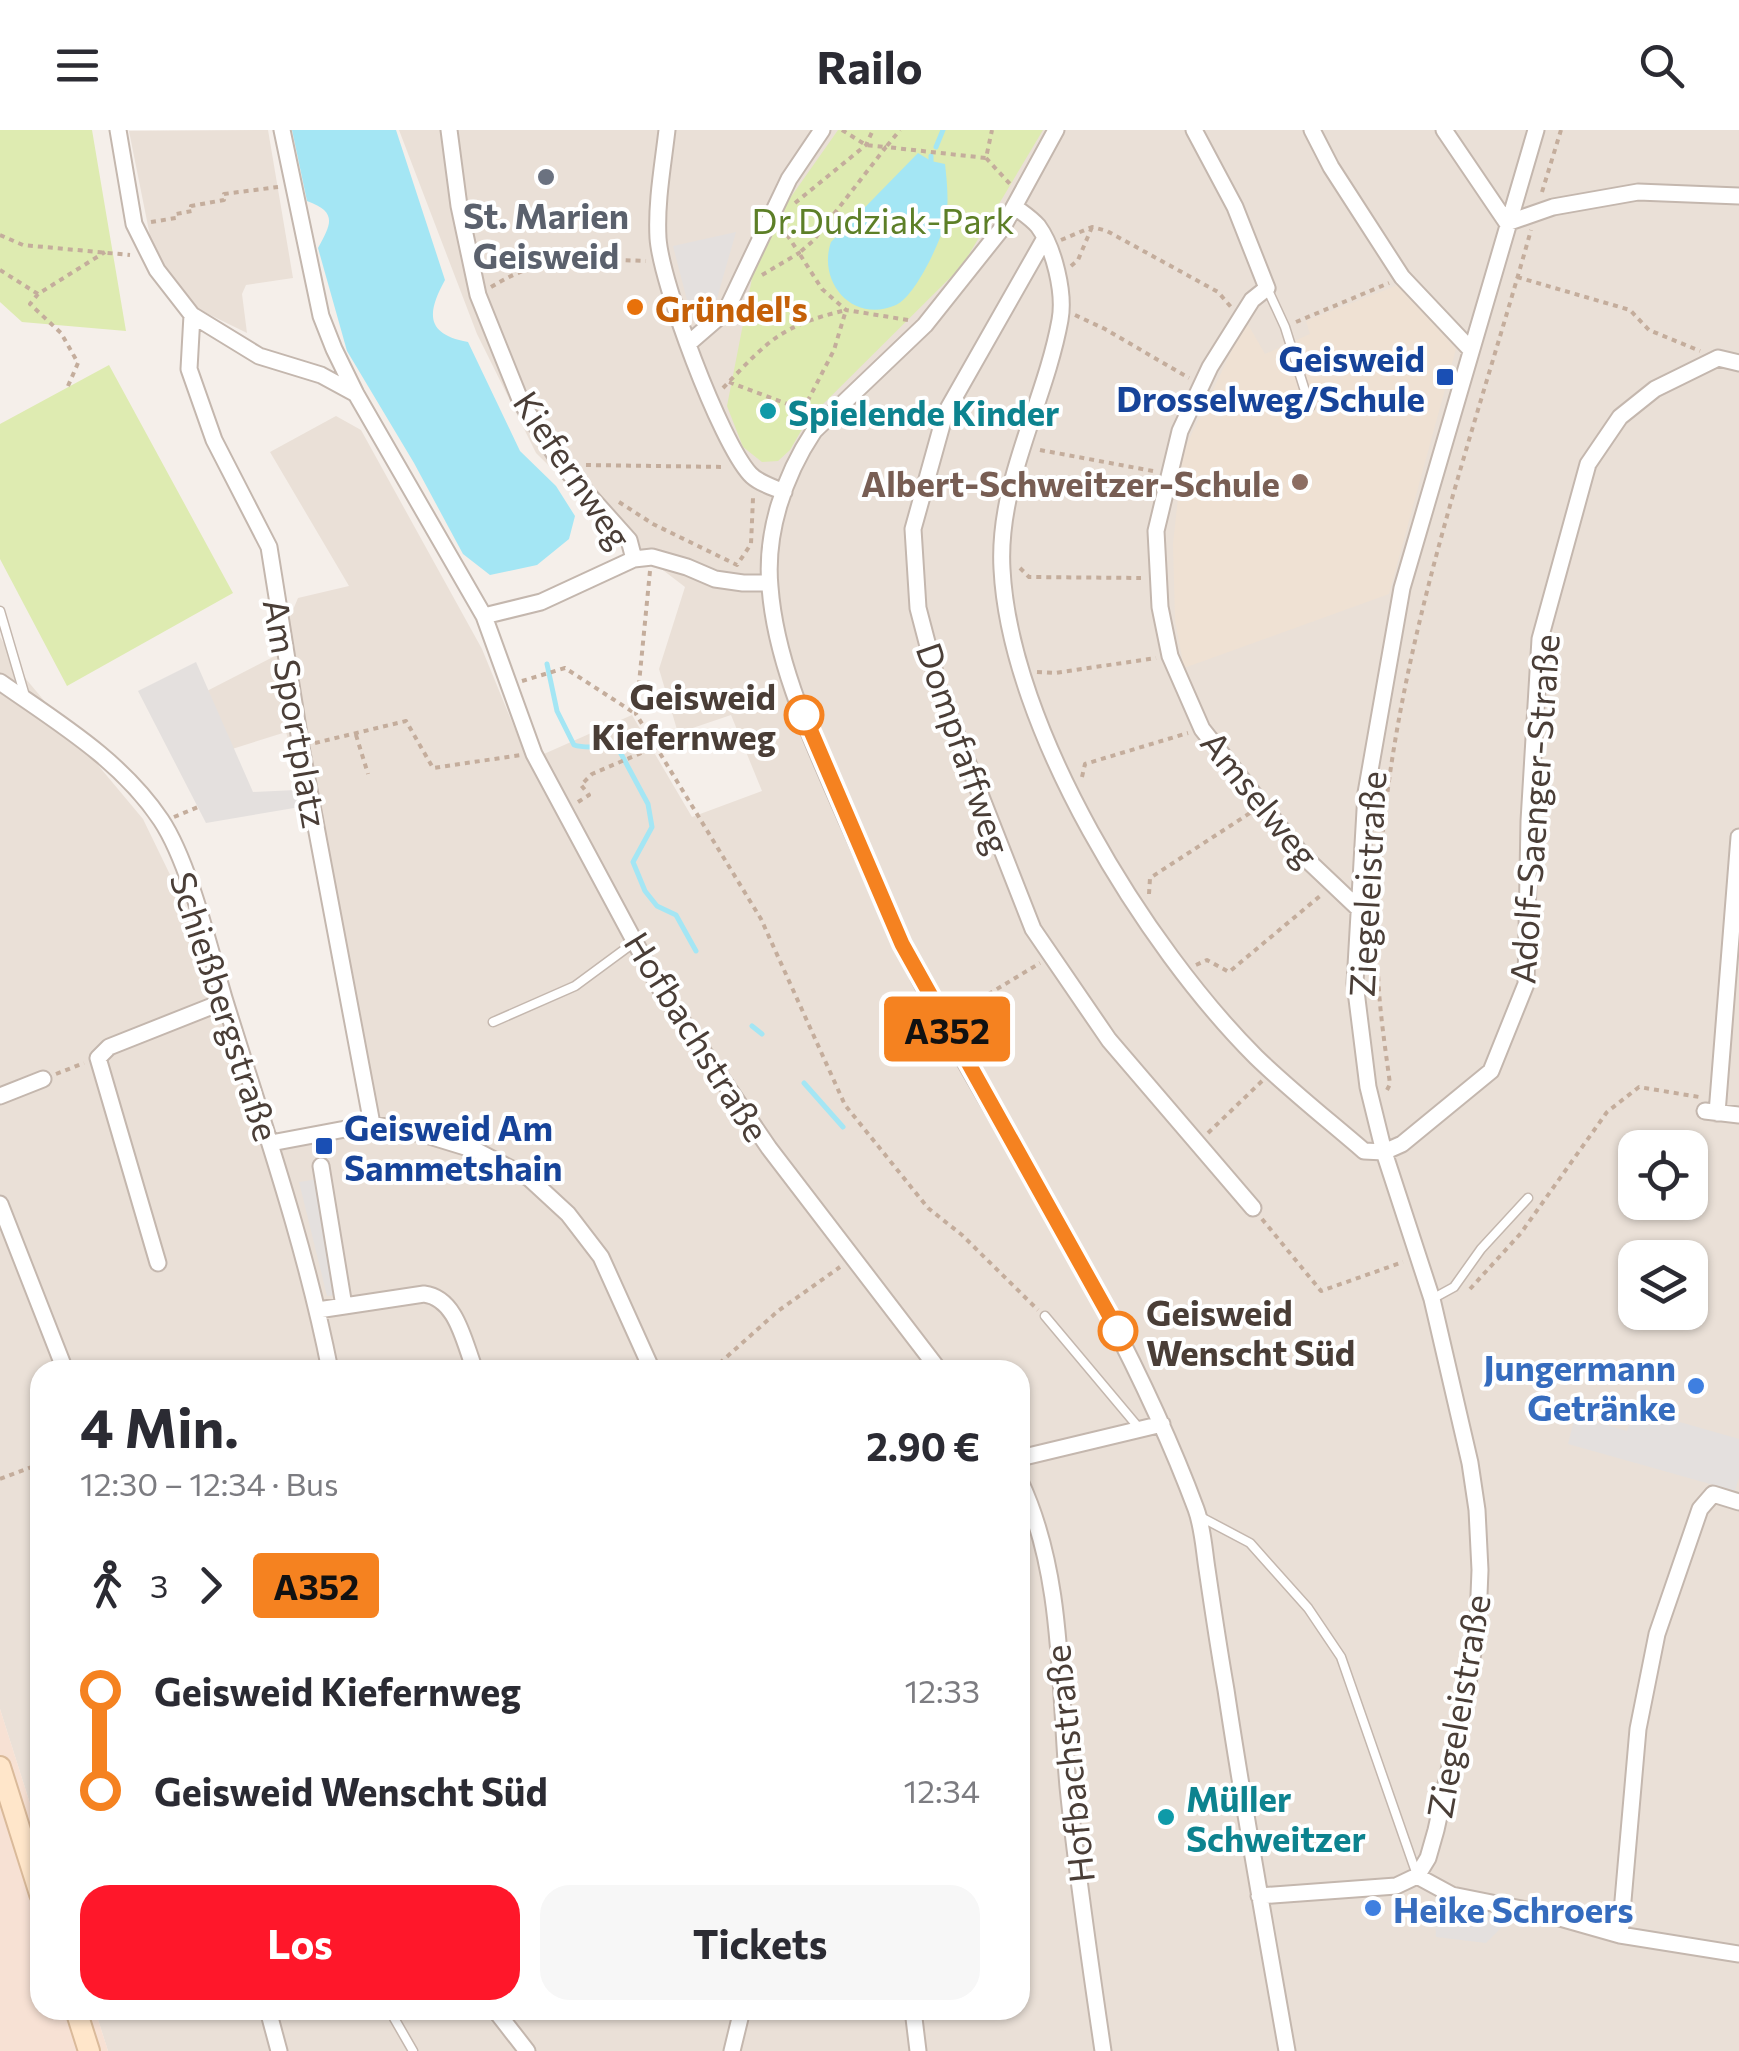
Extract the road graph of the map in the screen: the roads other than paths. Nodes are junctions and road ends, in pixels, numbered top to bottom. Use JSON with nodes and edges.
{"nodes":[{"id":1,"x":118,"y":130,"type":"edge"},
{"id":2,"x":282,"y":130,"type":"edge"},
{"id":3,"x":449,"y":130,"type":"edge"},
{"id":4,"x":667,"y":130,"type":"edge"},
{"id":5,"x":822,"y":130,"type":"edge"},
{"id":6,"x":1056,"y":130,"type":"edge"},
{"id":7,"x":1194,"y":130,"type":"edge"},
{"id":8,"x":1312,"y":130,"type":"edge"},
{"id":9,"x":1444,"y":130,"type":"edge"},
{"id":10,"x":1536,"y":130,"type":"edge"},
{"id":11,"x":1739,"y":196,"type":"edge"},
{"id":12,"x":1018,"y":201,"type":"junction"},
{"id":13,"x":1507,"y":223,"type":"junction"},
{"id":14,"x":1044,"y":238,"type":"junction"},
{"id":15,"x":1268,"y":288,"type":"junction"},
{"id":16,"x":192,"y":316,"type":"junction"},
{"id":17,"x":688,"y":343,"type":"junction"},
{"id":18,"x":1471,"y":350,"type":"junction"},
{"id":19,"x":1739,"y":363,"type":"edge"},
{"id":20,"x":356,"y":394,"type":"junction"},
{"id":21,"x":1310,"y":407,"type":"dead end"},
{"id":22,"x":784,"y":492,"type":"junction"},
{"id":23,"x":634,"y":559,"type":"junction"},
{"id":24,"x":769,"y":582,"type":"junction"},
{"id":25,"x":0,"y":611,"type":"edge"},
{"id":26,"x":484,"y":616,"type":"junction"},
{"id":27,"x":0,"y":682,"type":"edge"},
{"id":28,"x":26,"y":700,"type":"junction"},
{"id":29,"x":1739,"y":837,"type":"edge"},
{"id":30,"x":1359,"y":909,"type":"junction"},
{"id":31,"x":636,"y":940,"type":"junction"},
{"id":32,"x":225,"y":1001,"type":"junction"},
{"id":33,"x":493,"y":1022,"type":"dead end"},
{"id":34,"x":44,"y":1079,"type":"road end"},
{"id":35,"x":0,"y":1096,"type":"edge"},
{"id":36,"x":1739,"y":1116,"type":"edge"},
{"id":37,"x":372,"y":1124,"type":"junction"},
{"id":38,"x":270,"y":1144,"type":"junction"},
{"id":39,"x":1384,"y":1152,"type":"junction"},
{"id":40,"x":320,"y":1166,"type":"dead end"},
{"id":41,"x":1528,"y":1198,"type":"dead end"},
{"id":42,"x":0,"y":1204,"type":"edge"},
{"id":43,"x":1253,"y":1208,"type":"road end"},
{"id":44,"x":158,"y":1263,"type":"dead end"},
{"id":45,"x":1432,"y":1299,"type":"junction"},
{"id":46,"x":344,"y":1306,"type":"junction"},
{"id":47,"x":318,"y":1310,"type":"junction"},
{"id":48,"x":1045,"y":1316,"type":"road end"},
{"id":49,"x":60,"y":1360,"type":"edge"},
{"id":50,"x":328,"y":1360,"type":"edge"},
{"id":51,"x":471,"y":1360,"type":"edge"},
{"id":52,"x":648,"y":1360,"type":"edge"},
{"id":53,"x":931,"y":1360,"type":"edge"},
{"id":54,"x":1162,"y":1424,"type":"junction"},
{"id":55,"x":1140,"y":1429,"type":"junction"},
{"id":56,"x":1030,"y":1456,"type":"edge"},
{"id":57,"x":1739,"y":1502,"type":"edge"},
{"id":58,"x":1030,"y":1507,"type":"edge"},
{"id":59,"x":1199,"y":1516,"type":"junction"},
{"id":60,"x":0,"y":1767,"type":"edge"},
{"id":61,"x":30,"y":1862,"type":"edge"},
{"id":62,"x":1418,"y":1876,"type":"junction"},
{"id":63,"x":1259,"y":1896,"type":"junction"},
{"id":64,"x":1620,"y":1935,"type":"junction"},
{"id":65,"x":1739,"y":1954,"type":"edge"},
{"id":66,"x":79,"y":2020,"type":"edge"},
{"id":67,"x":271,"y":2020,"type":"edge"},
{"id":68,"x":395,"y":2020,"type":"edge"},
{"id":69,"x":503,"y":2020,"type":"edge"},
{"id":70,"x":740,"y":2020,"type":"edge"},
{"id":71,"x":915,"y":2020,"type":"edge"},
{"id":72,"x":90,"y":2051,"type":"edge"},
{"id":73,"x":279,"y":2051,"type":"edge"},
{"id":74,"x":413,"y":2051,"type":"edge"},
{"id":75,"x":527,"y":2051,"type":"edge"},
{"id":76,"x":732,"y":2051,"type":"edge"},
{"id":77,"x":918,"y":2051,"type":"edge"},
{"id":78,"x":1103,"y":2051,"type":"edge"},
{"id":79,"x":1287,"y":2051,"type":"edge"}],
"edges":[{"from":1,"to":16,"type":"street"},
{"from":2,"to":20,"type":"street","name":"Hofbachstraße"},
{"from":3,"to":23,"type":"street","name":"Kiefernweg"},
{"from":4,"to":17,"type":"street"},
{"from":5,"to":17,"type":"street"},
{"from":6,"to":12,"type":"street"},
{"from":7,"to":15,"type":"street"},
{"from":8,"to":18,"type":"street"},
{"from":9,"to":13,"type":"street"},
{"from":10,"to":13,"type":"street","name":"Ziegeleistraße"},
{"from":11,"to":13,"type":"street"},
{"from":12,"to":14,"type":"street"},
{"from":12,"to":22,"type":"street"},
{"from":13,"to":18,"type":"street","name":"Ziegeleistraße"},
{"from":14,"to":39,"type":"street"},
{"from":14,"to":43,"type":"street","name":"Dompfaffweg"},
{"from":15,"to":21,"type":"lane"},
{"from":15,"to":30,"type":"street","name":"Amselweg"},
{"from":16,"to":20,"type":"street"},
{"from":16,"to":37,"type":"street","name":"Am Sportplatz"},
{"from":17,"to":22,"type":"street"},
{"from":18,"to":30,"type":"street","name":"Ziegeleistraße"},
{"from":19,"to":39,"type":"street","name":"Adolf-Saenger-Straße"},
{"from":20,"to":26,"type":"street","name":"Hofbachstraße"},
{"from":22,"to":24,"type":"street"},
{"from":23,"to":24,"type":"street","name":"Kiefernweg"},
{"from":23,"to":26,"type":"street"},
{"from":24,"to":54,"type":"street"},
{"from":25,"to":28,"type":"lane"},
{"from":26,"to":31,"type":"street","name":"Hofbachstraße"},
{"from":27,"to":28,"type":"street","name":"Schießbergstraße"},
{"from":28,"to":32,"type":"street","name":"Schießbergstraße"},
{"from":29,"to":36,"type":"street"},
{"from":30,"to":39,"type":"street","name":"Ziegeleistraße"},
{"from":31,"to":33,"type":"lane"},
{"from":31,"to":53,"type":"street","name":"Hofbachstraße"},
{"from":32,"to":38,"type":"street","name":"Schießbergstraße"},
{"from":32,"to":44,"type":"street"},
{"from":34,"to":35,"type":"street"},
{"from":37,"to":38,"type":"street"},
{"from":37,"to":52,"type":"street"},
{"from":38,"to":47,"type":"street","name":"Schießbergstraße"},
{"from":39,"to":45,"type":"street","name":"Ziegeleistraße"},
{"from":40,"to":46,"type":"street"},
{"from":41,"to":45,"type":"lane"},
{"from":42,"to":49,"type":"street"},
{"from":45,"to":62,"type":"street","name":"Ziegeleistraße"},
{"from":46,"to":47,"type":"street"},
{"from":46,"to":51,"type":"street"},
{"from":47,"to":50,"type":"street","name":"Schießbergstraße"},
{"from":48,"to":55,"type":"lane"},
{"from":54,"to":55,"type":"street"},
{"from":54,"to":59,"type":"street"},
{"from":55,"to":56,"type":"street"},
{"from":57,"to":64,"type":"street"},
{"from":58,"to":78,"type":"street","name":"Hofbachstraße"},
{"from":59,"to":62,"type":"lane"},
{"from":59,"to":63,"type":"street"},
{"from":60,"to":61,"type":"main road"},
{"from":62,"to":63,"type":"street"},
{"from":62,"to":64,"type":"street"},
{"from":63,"to":79,"type":"street"},
{"from":64,"to":65,"type":"street"},
{"from":66,"to":72,"type":"main road"},
{"from":67,"to":73,"type":"street"},
{"from":68,"to":74,"type":"lane"},
{"from":69,"to":75,"type":"street"},
{"from":70,"to":76,"type":"street"},
{"from":71,"to":77,"type":"street"}]}
